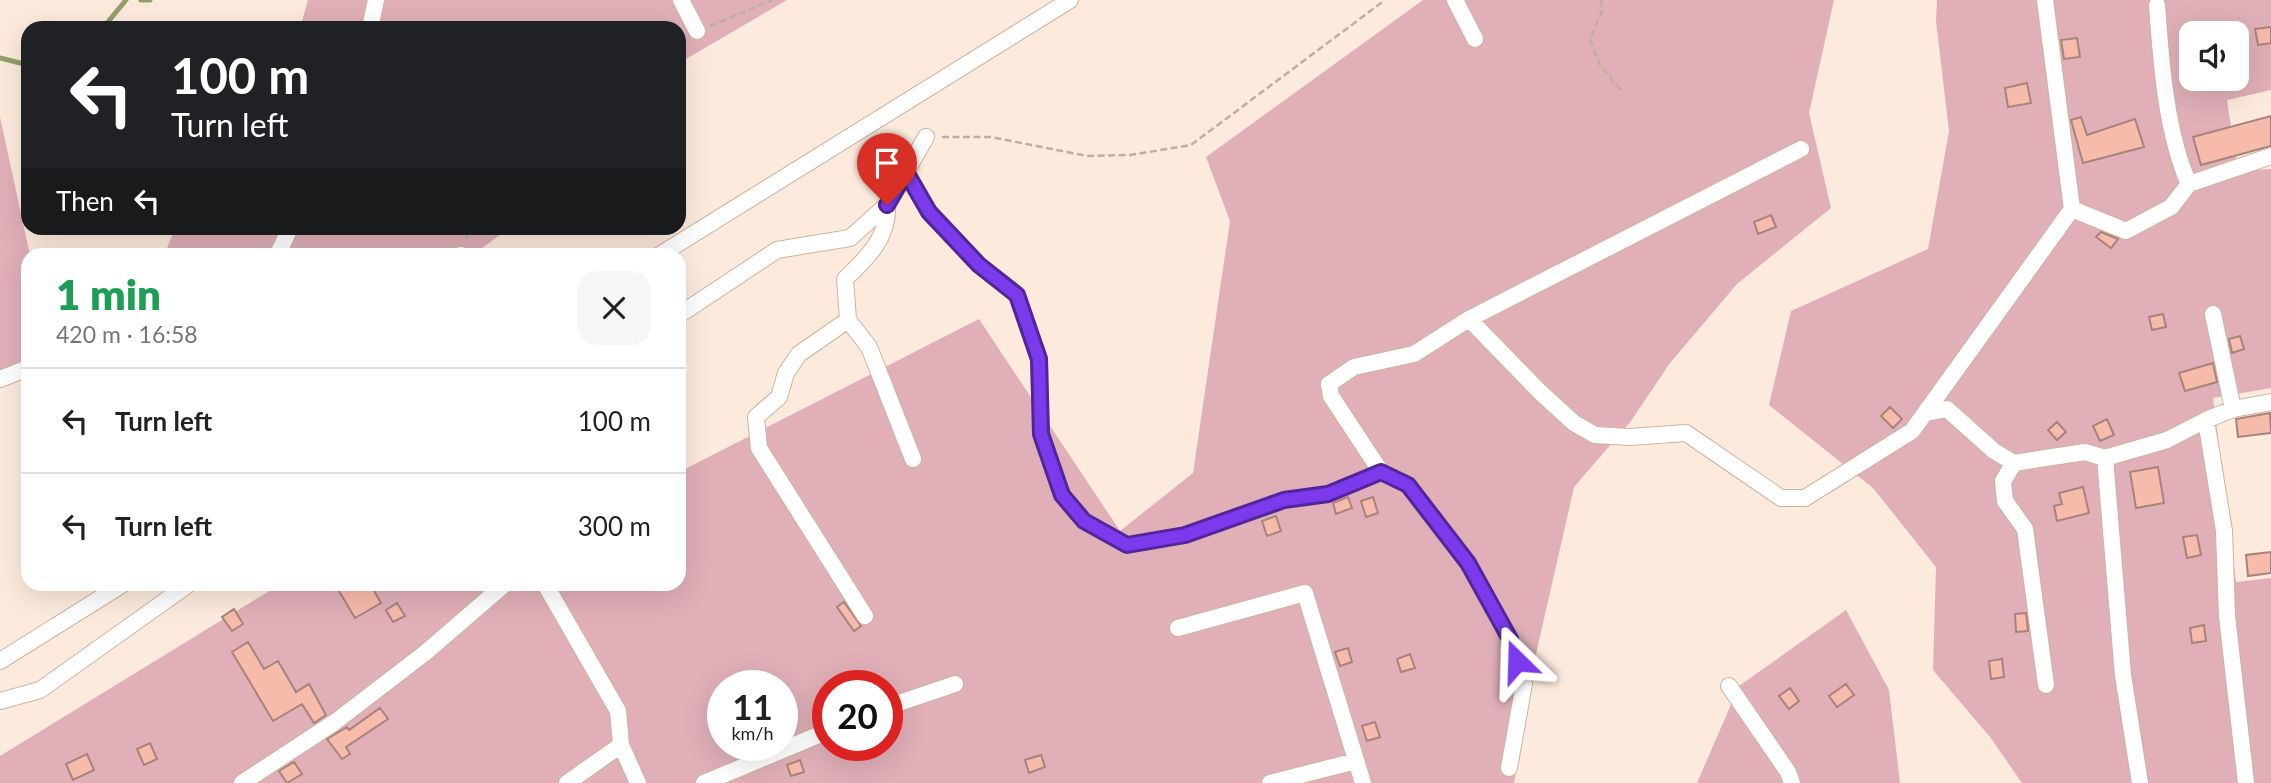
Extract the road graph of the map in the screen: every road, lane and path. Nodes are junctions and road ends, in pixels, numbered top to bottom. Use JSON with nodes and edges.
{"nodes":[{"id":1,"x":376,"y":0,"type":"edge"},
{"id":2,"x":681,"y":0,"type":"edge"},
{"id":3,"x":772,"y":0,"type":"edge"},
{"id":4,"x":1070,"y":0,"type":"edge"},
{"id":5,"x":1385,"y":0,"type":"edge"},
{"id":6,"x":1455,"y":0,"type":"edge"},
{"id":7,"x":1601,"y":0,"type":"edge"},
{"id":8,"x":2045,"y":0,"type":"edge"},
{"id":9,"x":2157,"y":5,"type":"dead end"},
{"id":10,"x":372,"y":21,"type":"edge"},
{"id":11,"x":697,"y":31,"type":"joint"},
{"id":12,"x":1475,"y":40,"type":"dead end"},
{"id":13,"x":1621,"y":90,"type":"dead end"},
{"id":14,"x":926,"y":137,"type":"joint"},
{"id":15,"x":1801,"y":149,"type":"dead end"},
{"id":16,"x":2271,"y":156,"type":"edge"},
{"id":17,"x":906,"y":172,"type":"junction"},
{"id":18,"x":2189,"y":184,"type":"junction"},
{"id":19,"x":887,"y":205,"type":"junction"},
{"id":20,"x":2072,"y":209,"type":"junction"},
{"id":21,"x":671,"y":248,"type":"edge"},
{"id":22,"x":686,"y":310,"type":"edge"},
{"id":23,"x":2213,"y":314,"type":"dead end"},
{"id":24,"x":1469,"y":319,"type":"junction"},
{"id":25,"x":848,"y":320,"type":"junction"},
{"id":26,"x":21,"y":371,"type":"edge"},
{"id":27,"x":0,"y":379,"type":"edge"},
{"id":28,"x":2271,"y":402,"type":"edge"},
{"id":29,"x":2233,"y":409,"type":"junction"},
{"id":30,"x":1926,"y":414,"type":"junction"},
{"id":31,"x":2206,"y":420,"type":"junction"},
{"id":32,"x":913,"y":458,"type":"dead end"},
{"id":33,"x":2105,"y":458,"type":"junction"},
{"id":34,"x":2014,"y":463,"type":"junction"},
{"id":35,"x":1381,"y":472,"type":"junction"},
{"id":36,"x":112,"y":591,"type":"edge"},
{"id":37,"x":179,"y":591,"type":"edge"},
{"id":38,"x":497,"y":591,"type":"edge"},
{"id":39,"x":549,"y":591,"type":"edge"},
{"id":40,"x":865,"y":616,"type":"dead end"},
{"id":41,"x":1178,"y":628,"type":"dead end"},
{"id":42,"x":0,"y":661,"type":"edge"},
{"id":43,"x":955,"y":684,"type":"dead end"},
{"id":44,"x":2046,"y":685,"type":"dead end"},
{"id":45,"x":1729,"y":686,"type":"dead end"},
{"id":46,"x":0,"y":701,"type":"edge"},
{"id":47,"x":903,"y":702,"type":"edge"},
{"id":48,"x":812,"y":738,"type":"edge"},
{"id":49,"x":621,"y":745,"type":"junction"},
{"id":50,"x":1356,"y":761,"type":"junction"},
{"id":51,"x":1509,"y":768,"type":"dead end"},
{"id":52,"x":242,"y":783,"type":"edge"},
{"id":53,"x":566,"y":783,"type":"edge"},
{"id":54,"x":638,"y":783,"type":"edge"},
{"id":55,"x":704,"y":783,"type":"edge"},
{"id":56,"x":1270,"y":783,"type":"edge"},
{"id":57,"x":1363,"y":783,"type":"edge"},
{"id":58,"x":1792,"y":783,"type":"edge"},
{"id":59,"x":2140,"y":783,"type":"edge"},
{"id":60,"x":2246,"y":783,"type":"edge"}],
"edges":[{"from":1,"to":10,"type":"street"},
{"from":2,"to":11,"type":"street"},
{"from":3,"to":11,"type":"path"},
{"from":4,"to":21,"type":"street"},
{"from":5,"to":14,"type":"path"},
{"from":6,"to":12,"type":"street"},
{"from":7,"to":13,"type":"path"},
{"from":8,"to":20,"type":"street"},
{"from":9,"to":18,"type":"street"},
{"from":14,"to":17,"type":"street"},
{"from":15,"to":24,"type":"street"},
{"from":16,"to":18,"type":"street"},
{"from":17,"to":19,"type":"street"},
{"from":17,"to":35,"type":"street"},
{"from":18,"to":20,"type":"street"},
{"from":19,"to":22,"type":"street"},
{"from":19,"to":25,"type":"street"},
{"from":20,"to":30,"type":"street"},
{"from":23,"to":29,"type":"street"},
{"from":24,"to":30,"type":"street"},
{"from":24,"to":35,"type":"street"},
{"from":25,"to":32,"type":"street"},
{"from":25,"to":40,"type":"street"},
{"from":26,"to":27,"type":"street"},
{"from":28,"to":29,"type":"street"},
{"from":29,"to":31,"type":"street"},
{"from":30,"to":34,"type":"street"},
{"from":31,"to":33,"type":"street"},
{"from":31,"to":60,"type":"street"},
{"from":33,"to":34,"type":"street"},
{"from":33,"to":59,"type":"street"},
{"from":34,"to":44,"type":"street"},
{"from":35,"to":51,"type":"street"},
{"from":36,"to":42,"type":"street"},
{"from":37,"to":46,"type":"street"},
{"from":38,"to":52,"type":"street"},
{"from":39,"to":49,"type":"street"},
{"from":41,"to":50,"type":"street"},
{"from":43,"to":47,"type":"street"},
{"from":45,"to":58,"type":"street"},
{"from":48,"to":55,"type":"street"},
{"from":49,"to":53,"type":"street"},
{"from":49,"to":54,"type":"street"},
{"from":50,"to":56,"type":"street"},
{"from":50,"to":57,"type":"street"}]}
